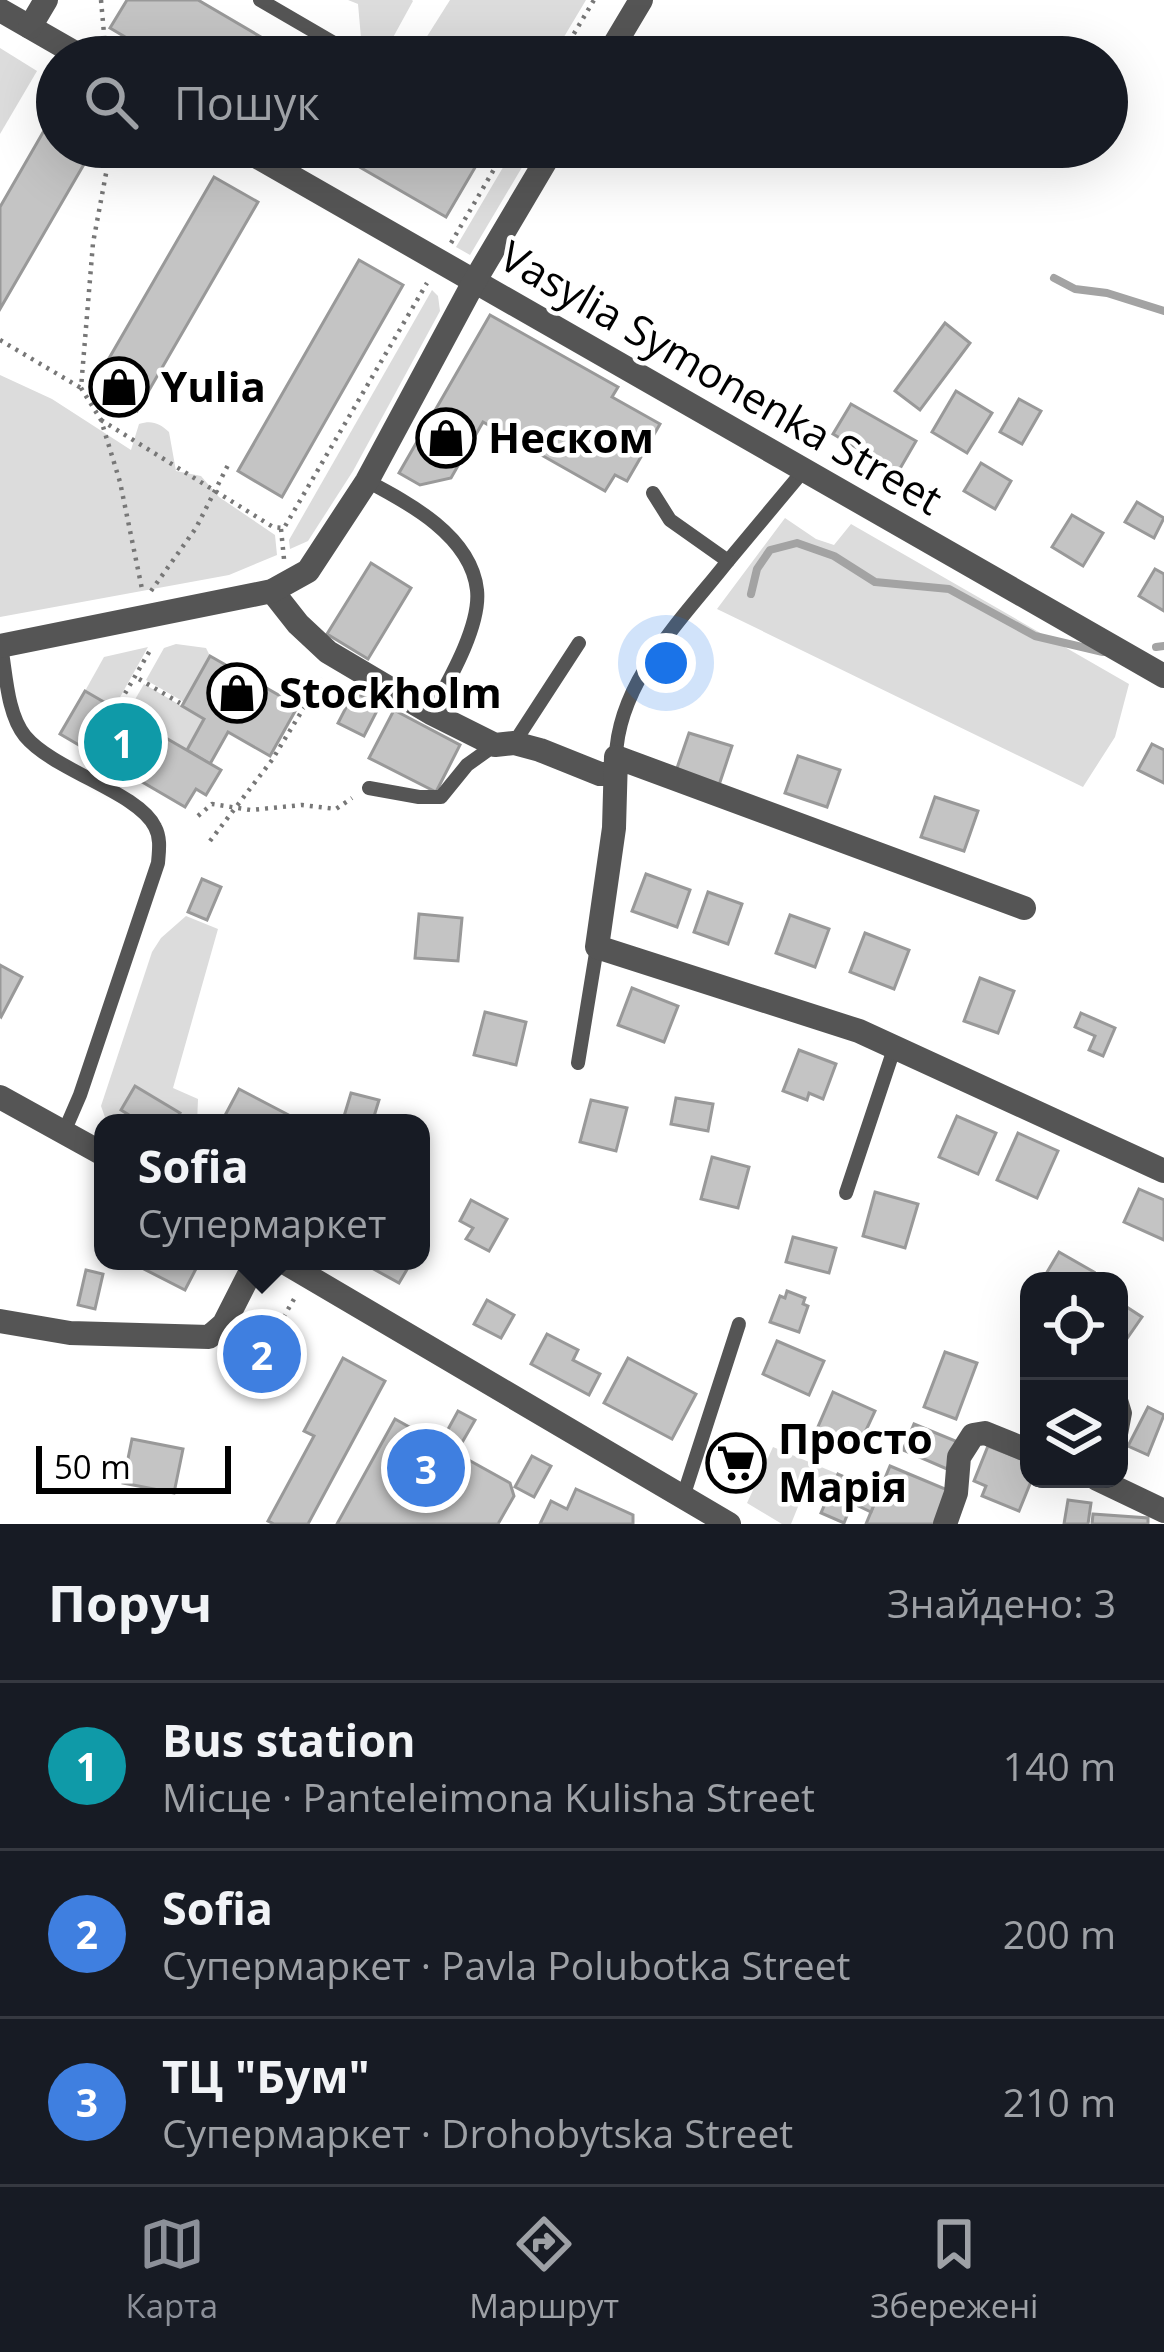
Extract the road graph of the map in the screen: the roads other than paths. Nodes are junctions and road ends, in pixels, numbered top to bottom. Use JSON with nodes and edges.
{"nodes":[{"id":1,"x":46,"y":0,"type":"edge"},
{"id":2,"x":260,"y":0,"type":"edge"},
{"id":3,"x":641,"y":0,"type":"edge"},
{"id":4,"x":0,"y":10,"type":"edge"},
{"id":5,"x":30,"y":27,"type":"junction"},
{"id":6,"x":46,"y":36,"type":"edge"},
{"id":7,"x":322,"y":36,"type":"edge"},
{"id":8,"x":620,"y":36,"type":"edge"},
{"id":9,"x":277,"y":168,"type":"edge"},
{"id":10,"x":542,"y":168,"type":"edge"},
{"id":11,"x":474,"y":282,"type":"junction"},
{"id":12,"x":804,"y":470,"type":"junction"},
{"id":13,"x":367,"y":481,"type":"junction"},
{"id":14,"x":653,"y":493,"type":"dead end"},
{"id":15,"x":728,"y":561,"type":"junction"},
{"id":16,"x":272,"y":591,"type":"junction"},
{"id":17,"x":579,"y":644,"type":"dead end"},
{"id":18,"x":1,"y":646,"type":"edge"},
{"id":19,"x":1164,"y":676,"type":"edge"},
{"id":20,"x":431,"y":713,"type":"junction"},
{"id":21,"x":505,"y":744,"type":"junction"},
{"id":22,"x":615,"y":765,"type":"junction"},
{"id":23,"x":369,"y":788,"type":"road end"},
{"id":24,"x":1024,"y":908,"type":"dead end"},
{"id":25,"x":597,"y":947,"type":"junction"},
{"id":26,"x":895,"y":1048,"type":"junction"},
{"id":27,"x":578,"y":1063,"type":"dead end"},
{"id":28,"x":0,"y":1097,"type":"edge"},
{"id":29,"x":64,"y":1132,"type":"junction"},
{"id":30,"x":94,"y":1149,"type":"edge"},
{"id":31,"x":1164,"y":1171,"type":"edge"},
{"id":32,"x":846,"y":1193,"type":"dead end"},
{"id":33,"x":251,"y":1270,"type":"edge"},
{"id":34,"x":297,"y":1270,"type":"edge"},
{"id":35,"x":0,"y":1321,"type":"edge"},
{"id":36,"x":739,"y":1324,"type":"dead end"},
{"id":37,"x":1020,"y":1447,"type":"edge"},
{"id":38,"x":1117,"y":1488,"type":"edge"},
{"id":39,"x":683,"y":1497,"type":"junction"},
{"id":40,"x":1164,"y":1511,"type":"edge"},
{"id":41,"x":714,"y":1520,"type":"edge"},
{"id":42,"x":945,"y":1524,"type":"edge"}],
"edges":[{"from":1,"to":5,"type":"street"},
{"from":2,"to":7,"type":"lane"},
{"from":3,"to":8,"type":"street"},
{"from":4,"to":5,"type":"street"},
{"from":5,"to":6,"type":"street"},
{"from":9,"to":11,"type":"street","name":"Vasylia Symonenka Street"},
{"from":10,"to":11,"type":"street"},
{"from":11,"to":12,"type":"street","name":"Vasylia Symonenka Street"},
{"from":11,"to":13,"type":"street"},
{"from":12,"to":15,"type":"lane"},
{"from":12,"to":19,"type":"street","name":"Vasylia Symonenka Street"},
{"from":13,"to":16,"type":"street"},
{"from":13,"to":20,"type":"lane"},
{"from":14,"to":15,"type":"lane"},
{"from":15,"to":22,"type":"lane"},
{"from":16,"to":18,"type":"street"},
{"from":16,"to":20,"type":"street"},
{"from":17,"to":21,"type":"lane"},
{"from":18,"to":29,"type":"lane"},
{"from":20,"to":21,"type":"street"},
{"from":21,"to":22,"type":"street"},
{"from":21,"to":23,"type":"lane"},
{"from":22,"to":24,"type":"street"},
{"from":22,"to":25,"type":"street"},
{"from":25,"to":26,"type":"street"},
{"from":25,"to":27,"type":"lane"},
{"from":26,"to":31,"type":"street"},
{"from":26,"to":32,"type":"lane"},
{"from":28,"to":29,"type":"street"},
{"from":29,"to":30,"type":"street"},
{"from":33,"to":35,"type":"street"},
{"from":34,"to":39,"type":"street"},
{"from":36,"to":39,"type":"lane"},
{"from":37,"to":42,"type":"street"},
{"from":38,"to":40,"type":"street"},
{"from":39,"to":41,"type":"street"}]}
